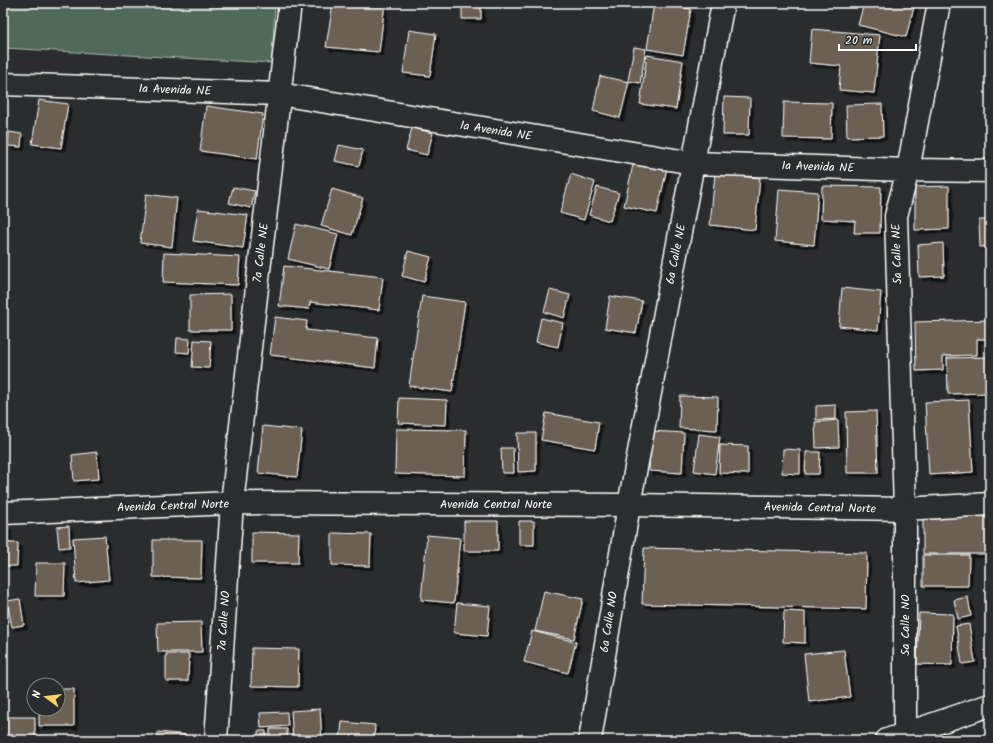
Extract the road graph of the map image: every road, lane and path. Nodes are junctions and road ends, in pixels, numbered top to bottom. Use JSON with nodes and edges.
{"nodes":[{"id":1,"x":290,"y":3,"type":"edge"},
{"id":2,"x":722,"y":3,"type":"edge"},
{"id":3,"x":939,"y":3,"type":"edge"},
{"id":4,"x":3,"y":84,"type":"edge"},
{"id":5,"x":279,"y":94,"type":"junction"},
{"id":6,"x":693,"y":163,"type":"junction"},
{"id":7,"x":908,"y":170,"type":"junction"},
{"id":8,"x":990,"y":171,"type":"edge"},
{"id":9,"x":232,"y":503,"type":"junction"},
{"id":10,"x":990,"y":504,"type":"edge"},
{"id":11,"x":629,"y":505,"type":"junction"},
{"id":12,"x":905,"y":509,"type":"junction"},
{"id":13,"x":3,"y":513,"type":"edge"},
{"id":14,"x":990,"y":705,"type":"edge"},
{"id":15,"x":899,"y":738,"type":"edge"},
{"id":16,"x":216,"y":740,"type":"edge"},
{"id":17,"x":590,"y":740,"type":"edge"}],
"edges":[{"from":1,"to":5,"type":"street","name":"7a Calle NE"},
{"from":2,"to":6,"type":"street","name":"6a Calle NE"},
{"from":3,"to":7,"type":"street","name":"5a Calle NE"},
{"from":4,"to":5,"type":"street","name":"1a Avenida NE"},
{"from":5,"to":6,"type":"street","name":"1a Avenida NE"},
{"from":5,"to":9,"type":"street","name":"7a Calle NE"},
{"from":6,"to":7,"type":"street","name":"1a Avenida NE"},
{"from":6,"to":11,"type":"street","name":"6a Calle NE"},
{"from":7,"to":8,"type":"street","name":"1a Avenida NE"},
{"from":7,"to":12,"type":"street","name":"5a Calle NE"},
{"from":9,"to":11,"type":"street","name":"Avenida Central Norte"},
{"from":9,"to":13,"type":"street","name":"Avenida Central Norte"},
{"from":9,"to":16,"type":"street","name":"7a Calle NO"},
{"from":10,"to":12,"type":"street","name":"Avenida Central Norte"},
{"from":11,"to":12,"type":"street","name":"Avenida Central Norte"},
{"from":11,"to":17,"type":"street","name":"6a Calle NO"},
{"from":12,"to":15,"type":"street","name":"5a Calle NO"},
{"from":14,"to":15,"type":"street"}]}
